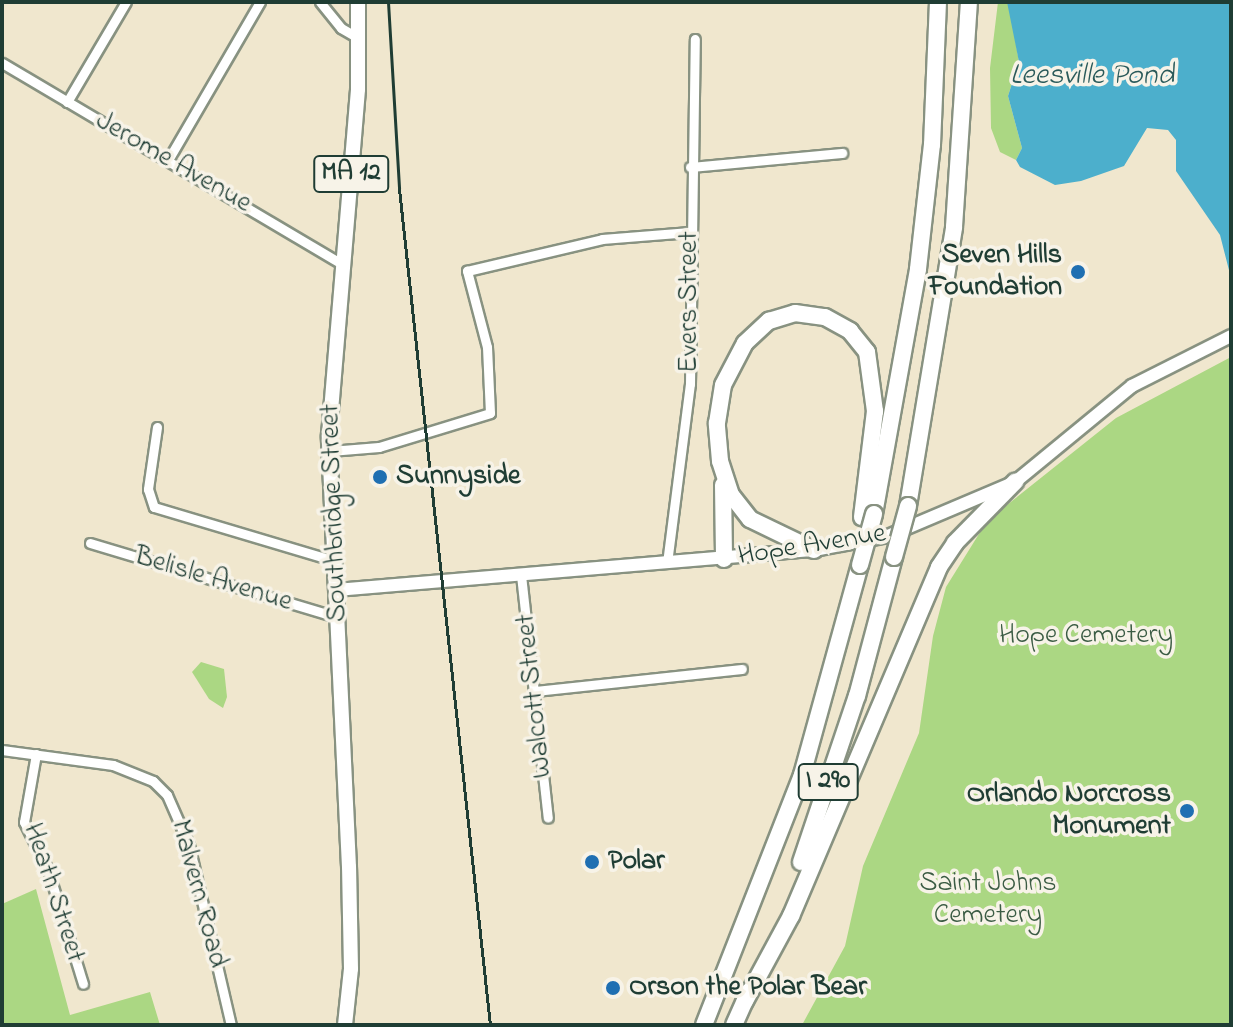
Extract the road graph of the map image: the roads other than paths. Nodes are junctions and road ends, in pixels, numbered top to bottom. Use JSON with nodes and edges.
{"nodes":[{"id":1,"x":126,"y":2,"type":"edge"},
{"id":2,"x":260,"y":2,"type":"edge"},
{"id":3,"x":320,"y":2,"type":"edge"},
{"id":4,"x":358,"y":2,"type":"edge"},
{"id":5,"x":938,"y":2,"type":"edge"},
{"id":6,"x":969,"y":2,"type":"edge"},
{"id":7,"x":358,"y":38,"type":"junction"},
{"id":8,"x":695,"y":39,"type":"dead end"},
{"id":9,"x":2,"y":63,"type":"edge"},
{"id":10,"x":67,"y":102,"type":"junction"},
{"id":11,"x":842,"y":153,"type":"dead end"},
{"id":12,"x":168,"y":160,"type":"junction"},
{"id":13,"x":690,"y":167,"type":"junction"},
{"id":14,"x":690,"y":232,"type":"junction"},
{"id":15,"x":342,"y":264,"type":"junction"},
{"id":16,"x":1231,"y":336,"type":"edge"},
{"id":17,"x":157,"y":427,"type":"dead end"},
{"id":18,"x":330,"y":451,"type":"junction"},
{"id":19,"x":720,"y":461,"type":"junction"},
{"id":20,"x":1015,"y":482,"type":"junction"},
{"id":21,"x":868,"y":515,"type":"junction"},
{"id":22,"x":90,"y":543,"type":"dead end"},
{"id":23,"x":814,"y":550,"type":"junction"},
{"id":24,"x":724,"y":559,"type":"junction"},
{"id":25,"x":335,"y":561,"type":"junction"},
{"id":26,"x":667,"y":563,"type":"junction"},
{"id":27,"x":521,"y":575,"type":"junction"},
{"id":28,"x":336,"y":590,"type":"junction"},
{"id":29,"x":337,"y":617,"type":"junction"},
{"id":30,"x":742,"y":669,"type":"dead end"},
{"id":31,"x":535,"y":691,"type":"junction"},
{"id":32,"x":2,"y":750,"type":"edge"},
{"id":33,"x":36,"y":754,"type":"junction"},
{"id":34,"x":548,"y":818,"type":"dead end"},
{"id":35,"x":83,"y":984,"type":"dead end"},
{"id":36,"x":745,"y":1001,"type":"junction"},
{"id":37,"x":231,"y":1025,"type":"edge"},
{"id":38,"x":345,"y":1025,"type":"edge"},
{"id":39,"x":704,"y":1025,"type":"edge"},
{"id":40,"x":734,"y":1025,"type":"edge"}],
"edges":[{"from":1,"to":10,"type":"street"},
{"from":2,"to":12,"type":"street"},
{"from":3,"to":7,"type":"street"},
{"from":4,"to":7,"type":"main road","name":"Southbridge Street","number":"MA 12"},
{"from":5,"to":21,"type":"highway","number":"I 290"},
{"from":6,"to":36,"type":"highway","number":"I 290","bridge":true},
{"from":7,"to":15,"type":"main road","name":"Southbridge Street","number":"MA 12"},
{"from":8,"to":13,"type":"street","name":"Evers Street"},
{"from":9,"to":10,"type":"street","name":"Jerome Avenue"},
{"from":10,"to":12,"type":"street","name":"Jerome Avenue"},
{"from":11,"to":13,"type":"street"},
{"from":12,"to":15,"type":"street","name":"Jerome Avenue"},
{"from":13,"to":14,"type":"street","name":"Evers Street"},
{"from":14,"to":18,"type":"street"},
{"from":14,"to":26,"type":"street","name":"Evers Street"},
{"from":15,"to":18,"type":"main road","name":"Southbridge Street","number":"MA 12"},
{"from":16,"to":20,"type":"main road","name":"Hope Avenue"},
{"from":17,"to":25,"type":"street"},
{"from":18,"to":25,"type":"main road","name":"Southbridge Street","number":"MA 12"},
{"from":19,"to":21,"type":"highway"},
{"from":19,"to":23,"type":"highway"},
{"from":19,"to":24,"type":"highway"},
{"from":20,"to":23,"type":"main road","name":"Hope Avenue"},
{"from":20,"to":36,"type":"highway"},
{"from":21,"to":39,"type":"highway","number":"I 290","bridge":true},
{"from":22,"to":29,"type":"street","name":"Belisle Avenue"},
{"from":23,"to":24,"type":"main road","name":"Hope Avenue"},
{"from":24,"to":26,"type":"main road","name":"Hope Avenue"},
{"from":25,"to":28,"type":"main road","name":"Southbridge Street","number":"MA 12"},
{"from":26,"to":27,"type":"main road","name":"Hope Avenue"},
{"from":27,"to":28,"type":"main road","name":"Hope Avenue"},
{"from":27,"to":31,"type":"street","name":"Walcott Street"},
{"from":28,"to":29,"type":"main road","name":"Southbridge Street"},
{"from":29,"to":38,"type":"main road","name":"Southbridge Street"},
{"from":30,"to":31,"type":"street"},
{"from":31,"to":34,"type":"street","name":"Walcott Street"},
{"from":32,"to":33,"type":"street","name":"Malvern Road"},
{"from":33,"to":35,"type":"street","name":"Heath Street"},
{"from":33,"to":37,"type":"street","name":"Malvern Road"},
{"from":36,"to":40,"type":"highway","number":"I 290"}]}
